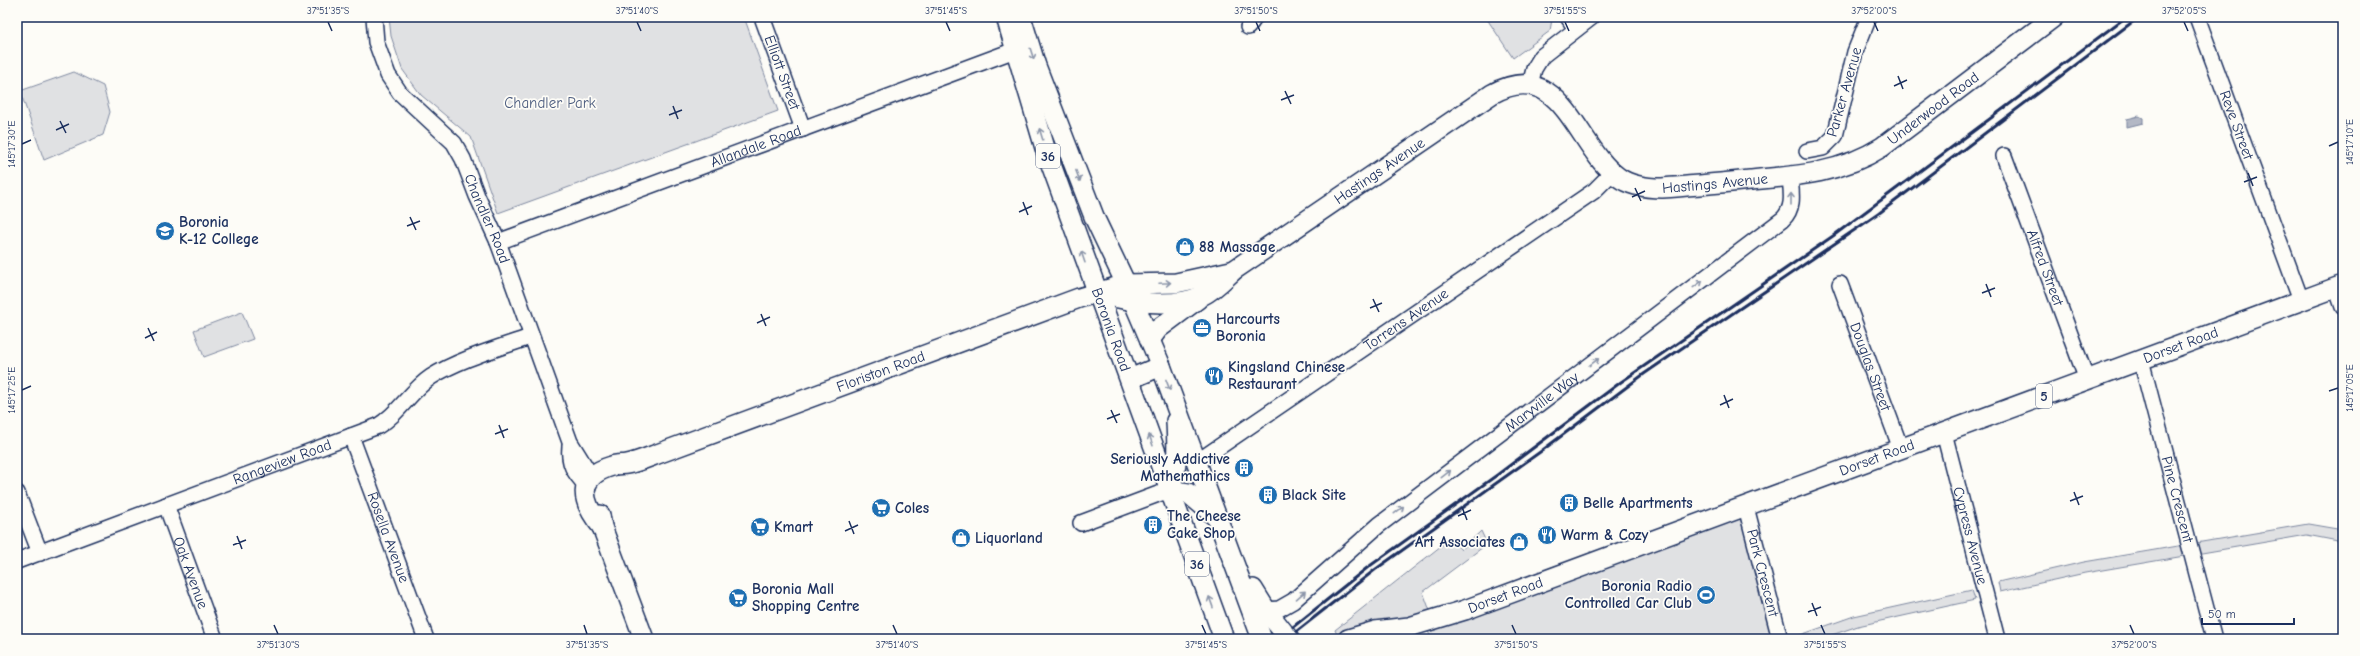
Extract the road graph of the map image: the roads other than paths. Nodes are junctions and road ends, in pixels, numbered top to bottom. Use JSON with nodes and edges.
{"nodes":[{"id":1,"x":374,"y":17,"type":"edge"},
{"id":2,"x":762,"y":17,"type":"edge"},
{"id":3,"x":1006,"y":17,"type":"edge"},
{"id":4,"x":1021,"y":17,"type":"edge"},
{"id":5,"x":1592,"y":17,"type":"edge"},
{"id":6,"x":1868,"y":17,"type":"edge"},
{"id":7,"x":2054,"y":17,"type":"edge"},
{"id":8,"x":2197,"y":17,"type":"edge"},
{"id":9,"x":1572,"y":23,"type":"edge"},
{"id":10,"x":1015,"y":50,"type":"junction"},
{"id":11,"x":1530,"y":85,"type":"junction"},
{"id":12,"x":803,"y":129,"type":"junction"},
{"id":13,"x":1807,"y":151,"type":"dead end"},
{"id":14,"x":2004,"y":156,"type":"dead end"},
{"id":15,"x":1612,"y":173,"type":"junction"},
{"id":16,"x":1796,"y":176,"type":"junction"},
{"id":17,"x":498,"y":242,"type":"junction"},
{"id":18,"x":1234,"y":270,"type":"junction"},
{"id":19,"x":1126,"y":284,"type":"junction"},
{"id":20,"x":1840,"y":284,"type":"dead end"},
{"id":21,"x":2340,"y":286,"type":"edge"},
{"id":22,"x":1097,"y":293,"type":"junction"},
{"id":23,"x":1204,"y":295,"type":"junction"},
{"id":24,"x":2301,"y":300,"type":"junction"},
{"id":25,"x":1134,"y":302,"type":"junction"},
{"id":26,"x":2343,"y":307,"type":"edge"},
{"id":27,"x":530,"y":336,"type":"junction"},
{"id":28,"x":1150,"y":340,"type":"junction"},
{"id":29,"x":2141,"y":360,"type":"junction"},
{"id":30,"x":1161,"y":366,"type":"junction"},
{"id":31,"x":1130,"y":379,"type":"junction"},
{"id":32,"x":2086,"y":380,"type":"junction"},
{"id":33,"x":1175,"y":404,"type":"junction"},
{"id":34,"x":1944,"y":433,"type":"junction"},
{"id":35,"x":351,"y":436,"type":"junction"},
{"id":36,"x":1901,"y":449,"type":"junction"},
{"id":37,"x":1197,"y":462,"type":"junction"},
{"id":38,"x":592,"y":483,"type":"junction"},
{"id":39,"x":1169,"y":490,"type":"junction"},
{"id":40,"x":17,"y":493,"type":"edge"},
{"id":41,"x":166,"y":505,"type":"junction"},
{"id":42,"x":1746,"y":507,"type":"junction"},
{"id":43,"x":1218,"y":518,"type":"junction"},
{"id":44,"x":1081,"y":523,"type":"dead end"},
{"id":45,"x":1230,"y":548,"type":"junction"},
{"id":46,"x":40,"y":553,"type":"junction"},
{"id":47,"x":17,"y":562,"type":"edge"},
{"id":48,"x":1266,"y":610,"type":"junction"},
{"id":49,"x":1409,"y":627,"type":"junction"},
{"id":50,"x":215,"y":639,"type":"edge"},
{"id":51,"x":426,"y":639,"type":"edge"},
{"id":52,"x":644,"y":639,"type":"edge"},
{"id":53,"x":1224,"y":639,"type":"edge"},
{"id":54,"x":1262,"y":639,"type":"edge"},
{"id":55,"x":1289,"y":639,"type":"edge"},
{"id":56,"x":1348,"y":639,"type":"edge"},
{"id":57,"x":1391,"y":639,"type":"edge"},
{"id":58,"x":1780,"y":639,"type":"edge"},
{"id":59,"x":1997,"y":639,"type":"edge"},
{"id":60,"x":2214,"y":639,"type":"edge"}],
"edges":[{"from":1,"to":17,"type":"street","name":"Chandler Road"},
{"from":2,"to":12,"type":"street","name":"Elliott Street"},
{"from":3,"to":10,"type":"main road","name":"Boronia Road","number":"36"},
{"from":4,"to":19,"type":"main road","name":"Boronia Road","number":"36","one_way":true},
{"from":5,"to":9,"type":"street"},
{"from":6,"to":13,"type":"street","name":"Parker Avenue"},
{"from":7,"to":16,"type":"main road","name":"Underwood Road"},
{"from":8,"to":24,"type":"street","name":"Reve Street"},
{"from":9,"to":11,"type":"street"},
{"from":10,"to":12,"type":"street","name":"Allandale Road"},
{"from":22,"to":10,"type":"main road","name":"Boronia Road","number":"36","one_way":true},
{"from":11,"to":15,"type":"main road","name":"Hastings Avenue"},
{"from":11,"to":18,"type":"main road","name":"Hastings Avenue"},
{"from":12,"to":17,"type":"street","name":"Allandale Road"},
{"from":14,"to":32,"type":"street","name":"Alfred Street"},
{"from":15,"to":16,"type":"main road","name":"Hastings Avenue"},
{"from":15,"to":37,"type":"street","name":"Torrens Avenue"},
{"from":48,"to":16,"type":"street","name":"Maryville Way","one_way":true},
{"from":17,"to":27,"type":"street","name":"Chandler Road"},
{"from":19,"to":18,"type":"main road","name":"Hastings Avenue","one_way":true},
{"from":18,"to":23,"type":"main road","name":"Hastings Avenue"},
{"from":19,"to":22,"type":"main road","name":"Hastings Avenue"},
{"from":19,"to":25,"type":"main road","name":"Boronia Road","number":"36"},
{"from":20,"to":36,"type":"street","name":"Douglas Street"},
{"from":21,"to":24,"type":"main road","name":"Dorset Road","number":"5"},
{"from":21,"to":26,"type":"street"},
{"from":22,"to":25,"type":"main road"},
{"from":22,"to":31,"type":"main road","name":"Boronia Road","number":"36"},
{"from":22,"to":38,"type":"main road","name":"Floriston Road"},
{"from":23,"to":25,"type":"main road","name":"Hastings Avenue"},
{"from":23,"to":28,"type":"main road"},
{"from":24,"to":29,"type":"main road","name":"Dorset Road","number":"5"},
{"from":25,"to":28,"type":"main road","name":"Boronia Road","number":"36"},
{"from":27,"to":35,"type":"street","name":"Rangeview Road"},
{"from":27,"to":38,"type":"street","name":"Chandler Road"},
{"from":28,"to":30,"type":"main road","name":"Boronia Road","number":"36"},
{"from":29,"to":32,"type":"main road","name":"Dorset Road","number":"5"},
{"from":29,"to":60,"type":"street","name":"Pine Crescent"},
{"from":30,"to":31,"type":"main road"},
{"from":30,"to":33,"type":"main road","name":"Boronia Road","number":"36","one_way":true},
{"from":39,"to":31,"type":"main road","name":"Boronia Road","number":"36","one_way":true},
{"from":32,"to":34,"type":"main road","name":"Dorset Road","number":"5"},
{"from":33,"to":37,"type":"main road","name":"Boronia Road","number":"36"},
{"from":33,"to":39,"type":"main road"},
{"from":34,"to":36,"type":"main road","name":"Dorset Road","number":"5"},
{"from":34,"to":59,"type":"street","name":"Cypress Avenue"},
{"from":35,"to":41,"type":"street","name":"Rangeview Road"},
{"from":35,"to":51,"type":"street","name":"Rosella Avenue"},
{"from":36,"to":42,"type":"main road","name":"Dorset Road","number":"5"},
{"from":37,"to":43,"type":"main road","name":"Boronia Road","number":"36"},
{"from":38,"to":52,"type":"main road"},
{"from":39,"to":43,"type":"main road"},
{"from":39,"to":44,"type":"street"},
{"from":53,"to":39,"type":"main road","name":"Boronia Road","number":"36","one_way":true},
{"from":40,"to":46,"type":"street"},
{"from":41,"to":46,"type":"street","name":"Rangeview Road"},
{"from":41,"to":50,"type":"street","name":"Oak Avenue"},
{"from":42,"to":49,"type":"main road","name":"Dorset Road","number":"5"},
{"from":42,"to":58,"type":"street","name":"Park Crescent"},
{"from":43,"to":45,"type":"main road","name":"Boronia Road","number":"36"},
{"from":45,"to":48,"type":"main road","name":"Boronia Road"},
{"from":45,"to":54,"type":"main road","name":"Boronia Road","number":"36"},
{"from":46,"to":47,"type":"street","name":"Rangeview Road"},
{"from":48,"to":55,"type":"main road","name":"Boronia Road"},
{"from":49,"to":56,"type":"main road","name":"Dorset Road","number":"5"},
{"from":49,"to":57,"type":"main road","name":"Dorset Road","number":"5"}]}
